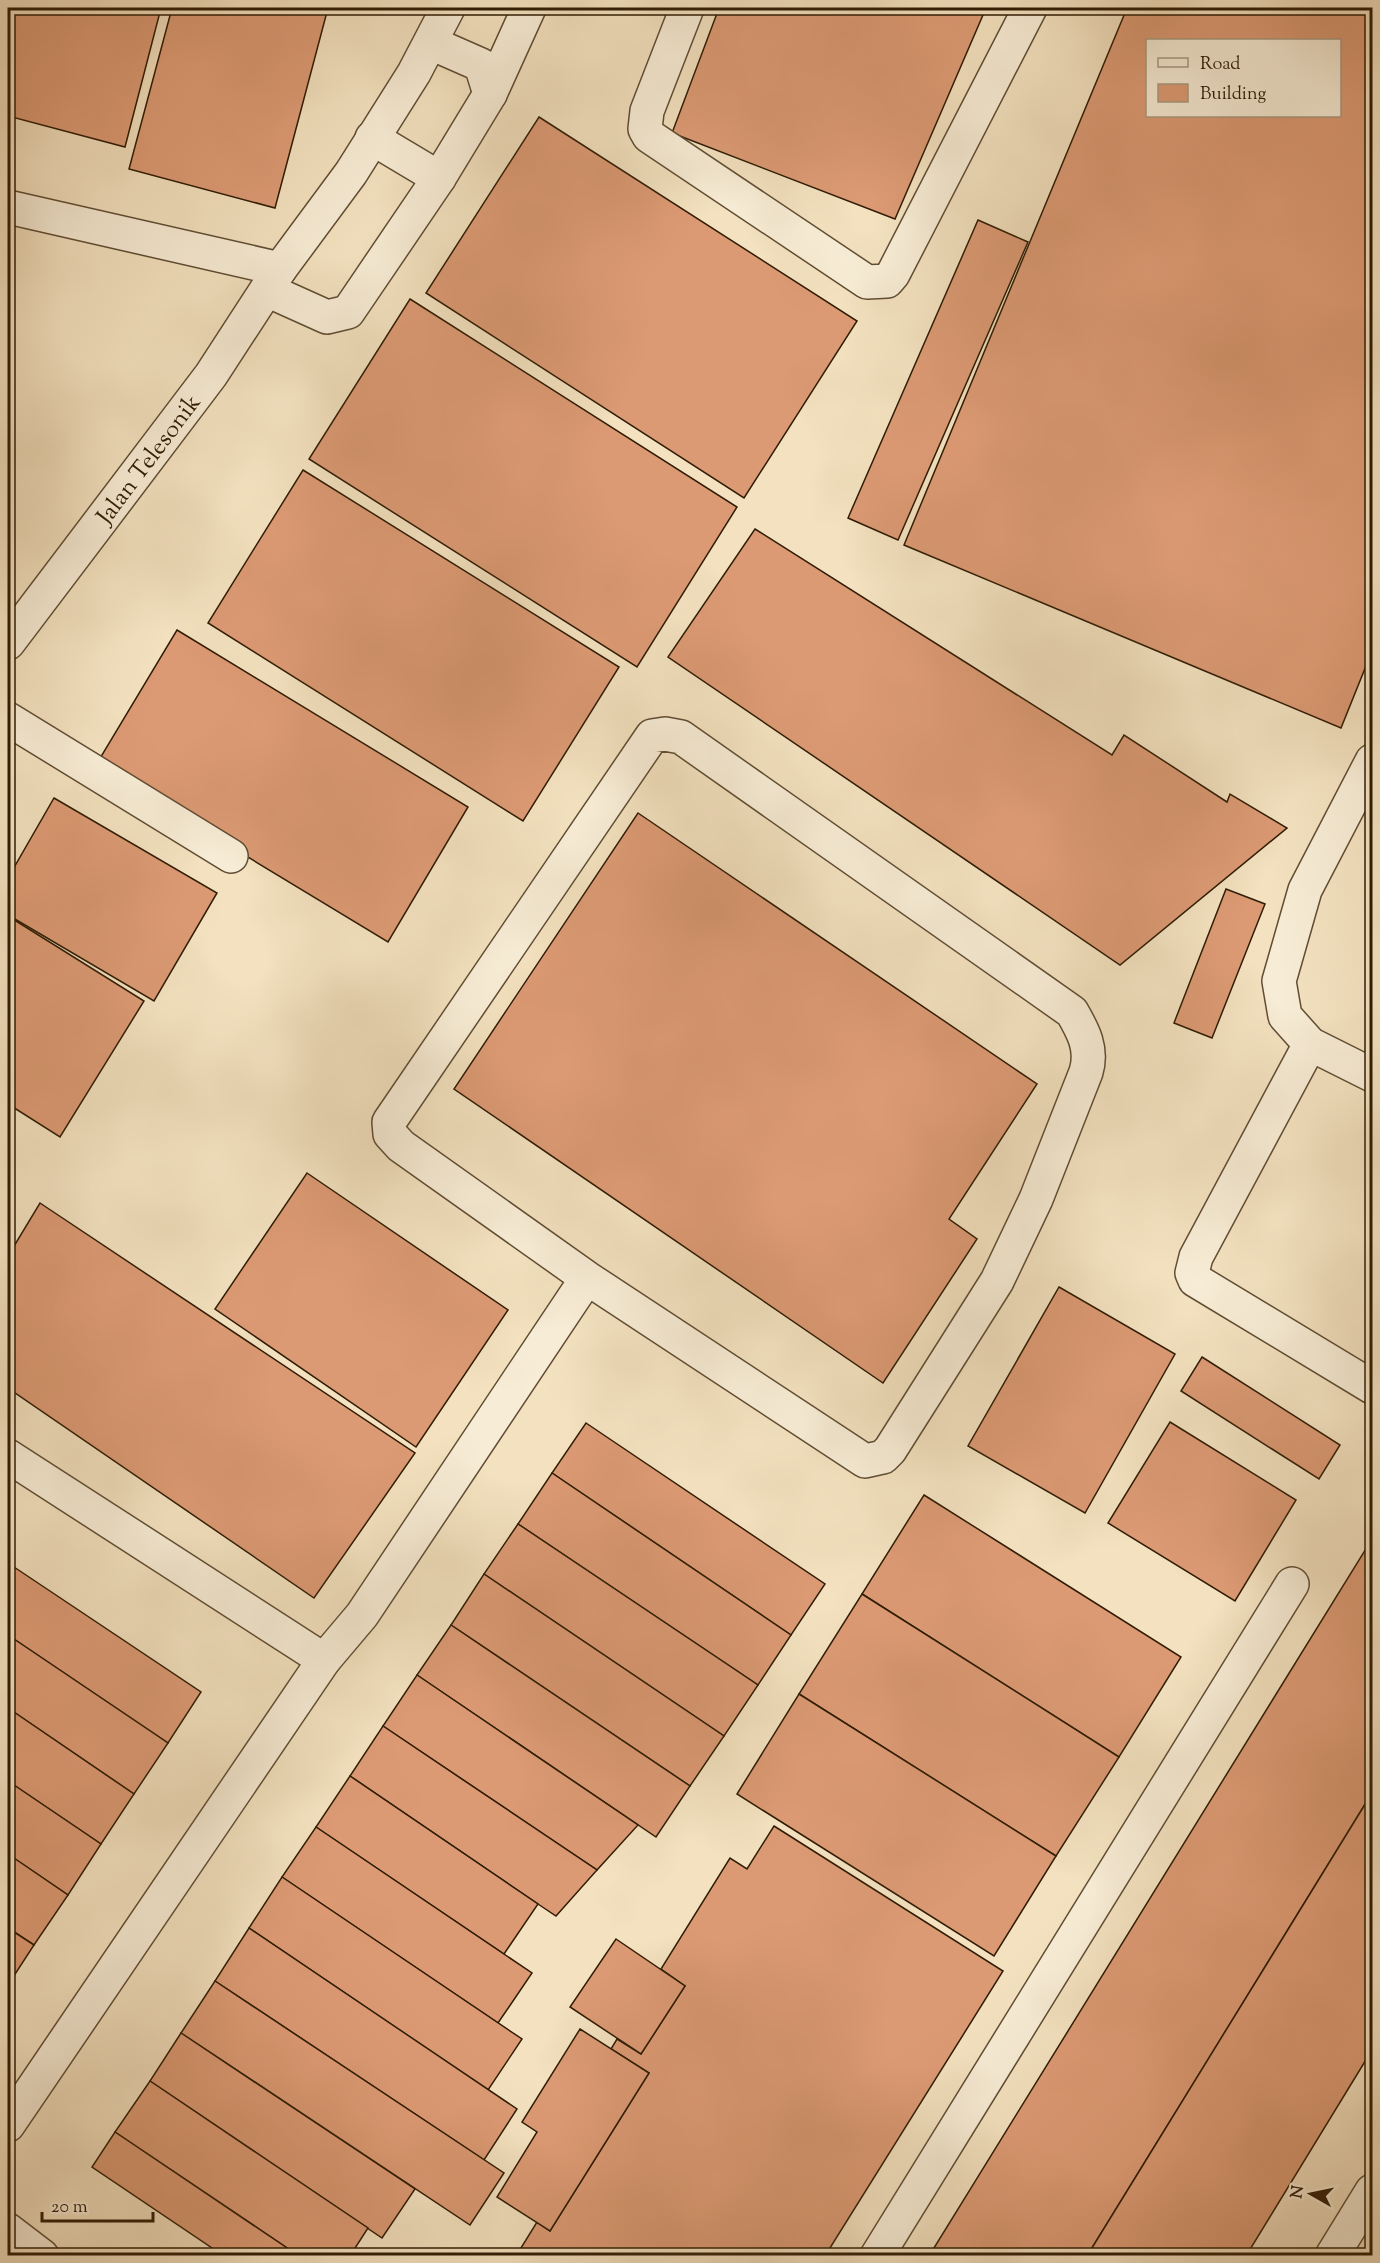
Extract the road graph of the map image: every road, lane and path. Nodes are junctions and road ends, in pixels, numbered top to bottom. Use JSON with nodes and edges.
{"nodes":[{"id":1,"x":448,"y":8,"type":"edge"},
{"id":2,"x":529,"y":8,"type":"edge"},
{"id":3,"x":687,"y":8,"type":"edge"},
{"id":4,"x":1030,"y":8,"type":"edge"},
{"id":5,"x":431,"y":43,"type":"junction"},
{"id":6,"x":490,"y":94,"type":"junction"},
{"id":7,"x":372,"y":138,"type":"junction"},
{"id":8,"x":439,"y":178,"type":"junction"},
{"id":9,"x":8,"y":207,"type":"edge"},
{"id":10,"x":273,"y":279,"type":"junction"},
{"id":11,"x":8,"y":643,"type":"edge"},
{"id":12,"x":8,"y":720,"type":"edge"},
{"id":13,"x":1371,"y":768,"type":"edge"},
{"id":14,"x":231,"y":856,"type":"dead end"},
{"id":15,"x":1310,"y":1044,"type":"junction"},
{"id":16,"x":1372,"y":1075,"type":"edge"},
{"id":17,"x":587,"y":1278,"type":"junction"},
{"id":18,"x":1372,"y":1387,"type":"edge"},
{"id":19,"x":8,"y":1456,"type":"edge"},
{"id":20,"x":1292,"y":1584,"type":"dead end"},
{"id":21,"x":324,"y":1660,"type":"junction"},
{"id":22,"x":8,"y":2125,"type":"edge"},
{"id":23,"x":1372,"y":2191,"type":"edge"},
{"id":24,"x":8,"y":2230,"type":"edge"},
{"id":25,"x":42,"y":2256,"type":"edge"},
{"id":26,"x":877,"y":2256,"type":"edge"},
{"id":27,"x":1332,"y":2256,"type":"edge"}],
"edges":[{"from":1,"to":5,"type":"street","name":"Jalan Telesonik"},
{"from":2,"to":6,"type":"street"},
{"from":3,"to":4,"type":"street"},
{"from":5,"to":6,"type":"street"},
{"from":5,"to":7,"type":"street","name":"Jalan Telesonik"},
{"from":6,"to":8,"type":"street"},
{"from":7,"to":8,"type":"street"},
{"from":7,"to":10,"type":"street","name":"Jalan Telesonik"},
{"from":8,"to":10,"type":"street"},
{"from":9,"to":10,"type":"street"},
{"from":10,"to":11,"type":"street","name":"Jalan Telesonik"},
{"from":12,"to":14,"type":"street"},
{"from":13,"to":15,"type":"street"},
{"from":15,"to":16,"type":"street"},
{"from":15,"to":18,"type":"street"},
{"from":17,"to":17,"type":"street"},
{"from":17,"to":21,"type":"street"},
{"from":19,"to":21,"type":"street"},
{"from":20,"to":26,"type":"street"},
{"from":21,"to":22,"type":"street"},
{"from":23,"to":27,"type":"street"},
{"from":24,"to":25,"type":"street"}]}
